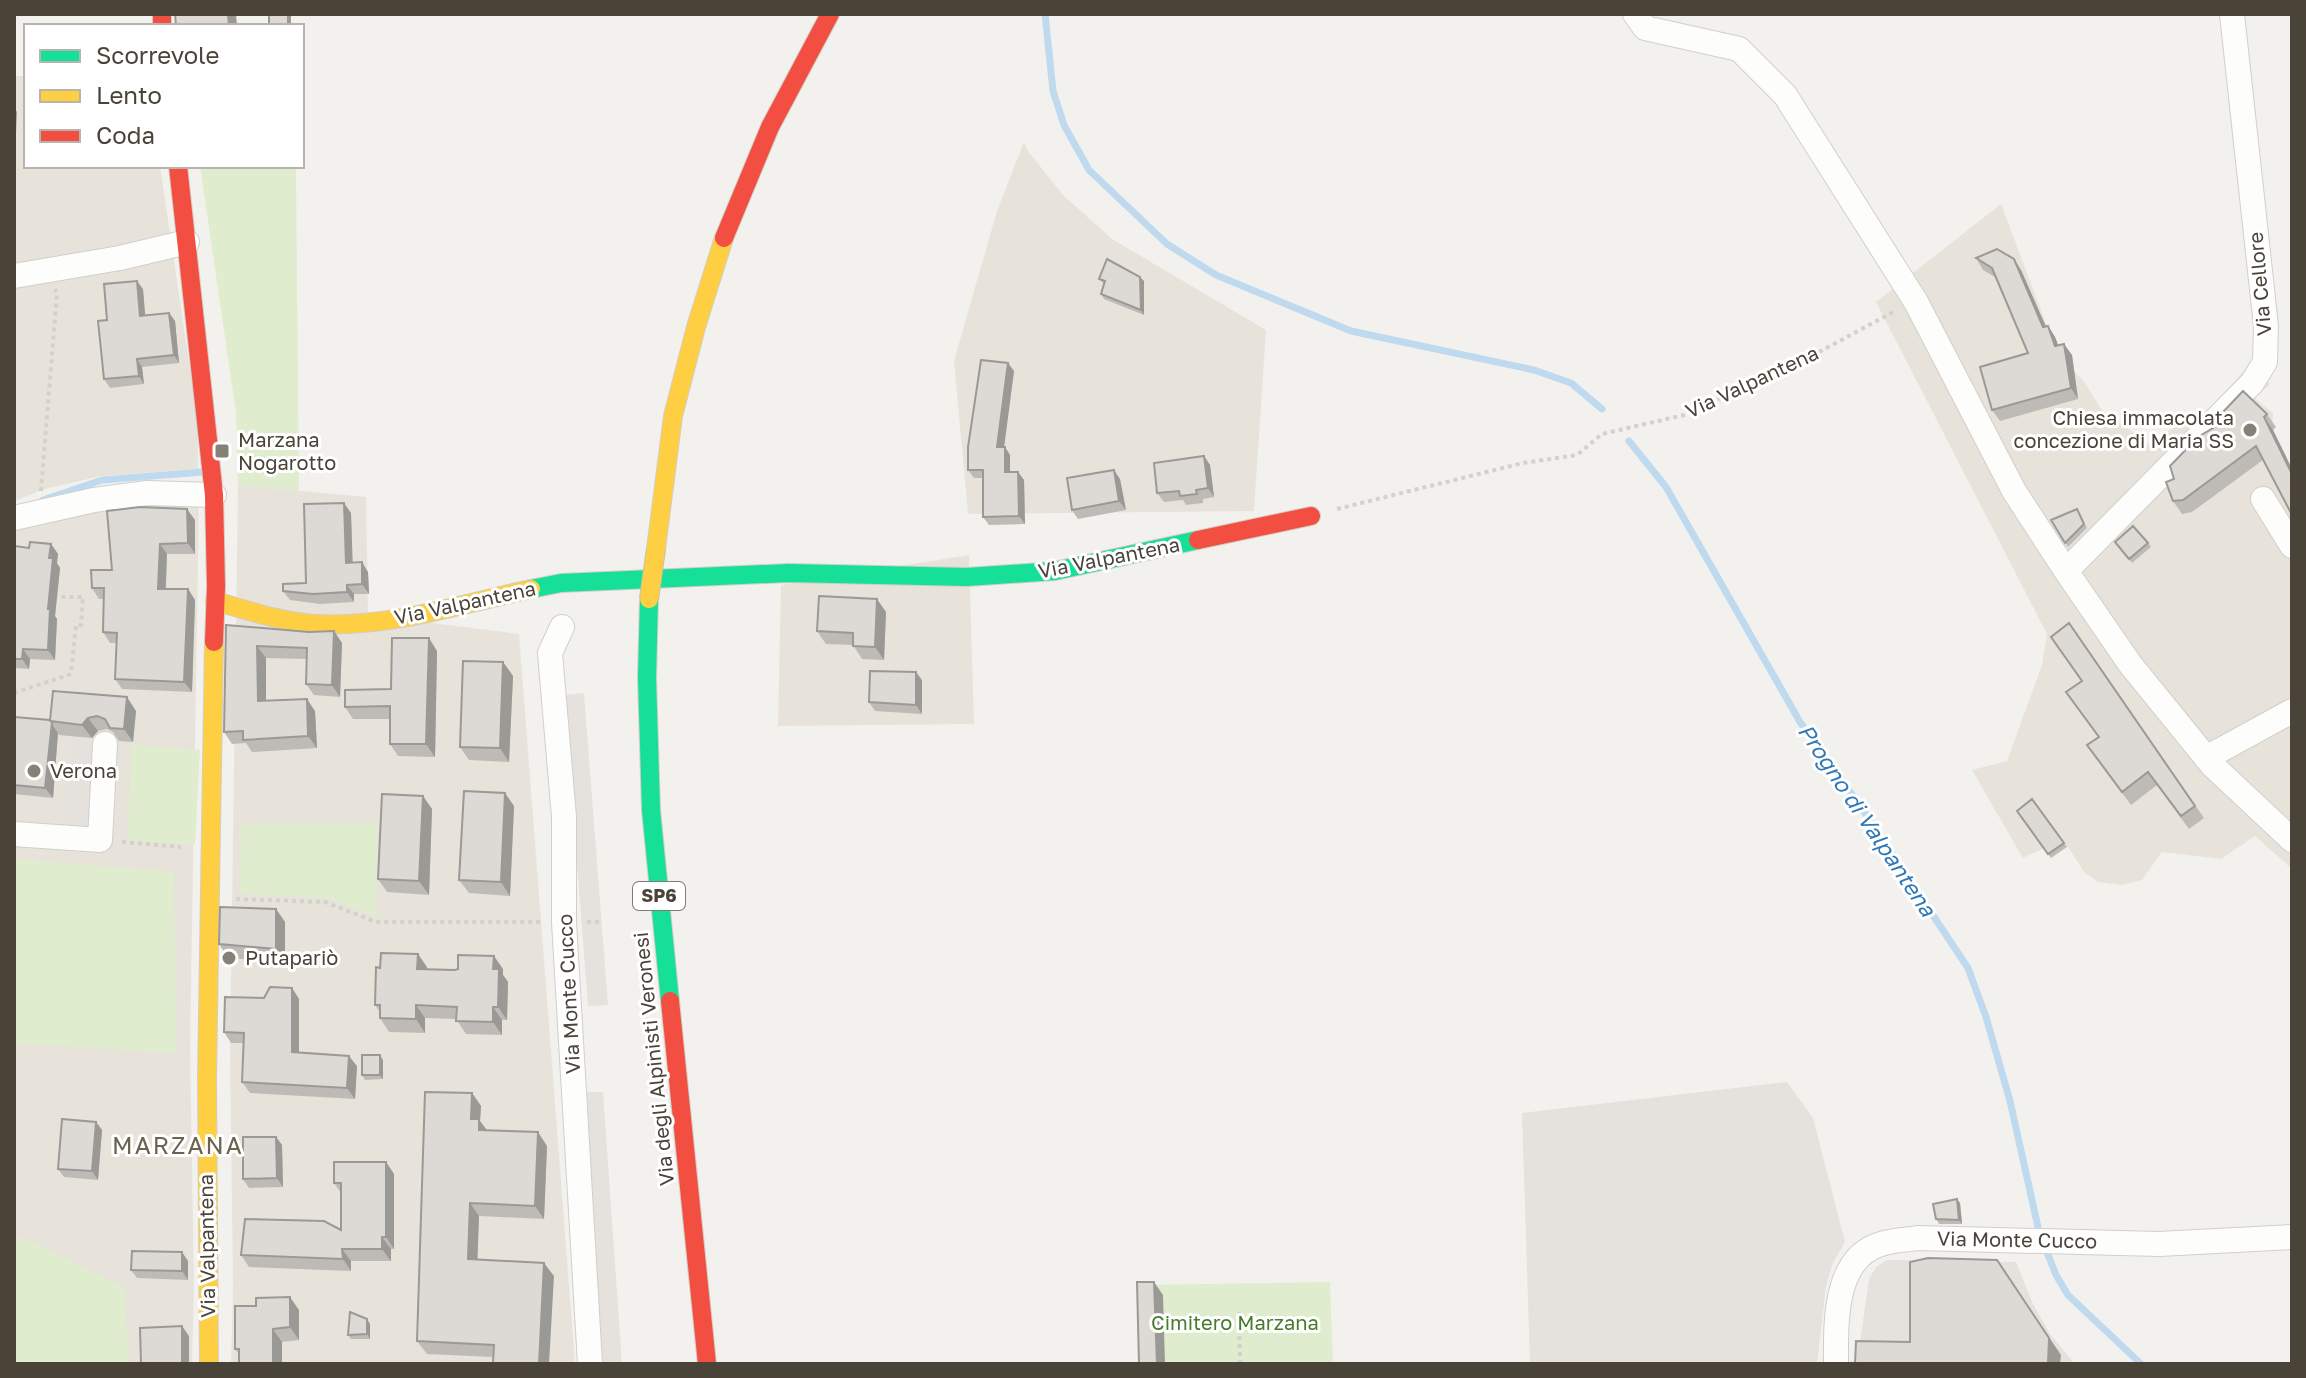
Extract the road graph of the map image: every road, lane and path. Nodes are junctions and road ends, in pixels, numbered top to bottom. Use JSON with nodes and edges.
{"nodes":[{"id":1,"x":830,"y":14,"type":"edge"},
{"id":2,"x":1635,"y":14,"type":"edge"},
{"id":3,"x":2232,"y":14,"type":"edge"},
{"id":4,"x":178,"y":168,"type":"edge"},
{"id":5,"x":187,"y":242,"type":"junction"},
{"id":6,"x":49,"y":271,"type":"junction"},
{"id":7,"x":14,"y":276,"type":"edge"},
{"id":8,"x":1916,"y":302,"type":"junction"},
{"id":9,"x":214,"y":495,"type":"junction"},
{"id":10,"x":37,"y":496,"type":"dead end"},
{"id":11,"x":2263,"y":499,"type":"dead end"},
{"id":12,"x":1311,"y":516,"type":"joint"},
{"id":13,"x":14,"y":518,"type":"edge"},
{"id":14,"x":2292,"y":546,"type":"edge"},
{"id":15,"x":2066,"y":571,"type":"junction"},
{"id":16,"x":43,"y":599,"type":"edge"},
{"id":17,"x":215,"y":601,"type":"junction"},
{"id":18,"x":562,"y":627,"type":"dead end"},
{"id":19,"x":14,"y":693,"type":"edge"},
{"id":20,"x":2292,"y":711,"type":"edge"},
{"id":21,"x":105,"y":744,"type":"dead end"},
{"id":22,"x":2206,"y":758,"type":"junction"},
{"id":23,"x":14,"y":834,"type":"edge"},
{"id":24,"x":100,"y":840,"type":"junction"},
{"id":25,"x":2292,"y":840,"type":"edge"},
{"id":26,"x":210,"y":849,"type":"junction"},
{"id":27,"x":209,"y":898,"type":"junction"},
{"id":28,"x":564,"y":922,"type":"junction"},
{"id":29,"x":600,"y":922,"type":"dead end"},
{"id":30,"x":2292,"y":1237,"type":"edge"},
{"id":31,"x":1239,"y":1312,"type":"dead end"},
{"id":32,"x":209,"y":1364,"type":"edge"},
{"id":33,"x":590,"y":1364,"type":"edge"},
{"id":34,"x":707,"y":1364,"type":"edge"},
{"id":35,"x":1240,"y":1364,"type":"edge"},
{"id":36,"x":1836,"y":1364,"type":"edge"}],
"edges":[{"from":1,"to":34,"type":"main road","name":"Via degli Alpinisti Veronesi","number":"SP6","bridge":true},
{"from":2,"to":8,"type":"street"},
{"from":3,"to":15,"type":"street","name":"Via Cellore"},
{"from":4,"to":5,"type":"main road","name":"Via Valpantena"},
{"from":5,"to":6,"type":"street"},
{"from":5,"to":9,"type":"main road","name":"Via Valpantena"},
{"from":6,"to":7,"type":"street"},
{"from":6,"to":10,"type":"path"},
{"from":8,"to":12,"type":"path","name":"Via Valpantena"},
{"from":8,"to":15,"type":"street"},
{"from":9,"to":13,"type":"street"},
{"from":9,"to":17,"type":"main road","name":"Via Valpantena"},
{"from":11,"to":14,"type":"street"},
{"from":12,"to":17,"type":"main road","name":"Via Valpantena"},
{"from":15,"to":22,"type":"street"},
{"from":16,"to":19,"type":"path"},
{"from":17,"to":26,"type":"main road","name":"Via Valpantena"},
{"from":18,"to":28,"type":"street","name":"Via Monte Cucco"},
{"from":20,"to":22,"type":"street"},
{"from":21,"to":24,"type":"street"},
{"from":22,"to":25,"type":"street"},
{"from":23,"to":24,"type":"street"},
{"from":24,"to":26,"type":"path"},
{"from":26,"to":27,"type":"main road","name":"Via Valpantena"},
{"from":27,"to":28,"type":"path"},
{"from":27,"to":32,"type":"main road","name":"Via Valpantena"},
{"from":28,"to":29,"type":"path"},
{"from":28,"to":33,"type":"street","name":"Via Monte Cucco"},
{"from":30,"to":36,"type":"street","name":"Via Monte Cucco"},
{"from":31,"to":35,"type":"path"}]}
